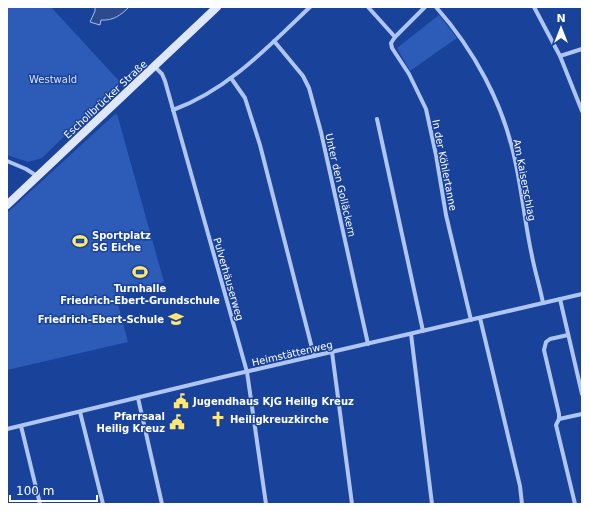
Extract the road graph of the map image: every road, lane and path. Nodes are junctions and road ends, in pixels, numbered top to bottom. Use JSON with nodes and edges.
{"nodes":[{"id":1,"x":217,"y":7,"type":"edge"},
{"id":2,"x":310,"y":7,"type":"edge"},
{"id":3,"x":368,"y":7,"type":"edge"},
{"id":4,"x":425,"y":7,"type":"edge"},
{"id":5,"x":436,"y":7,"type":"edge"},
{"id":6,"x":534,"y":7,"type":"edge"},
{"id":7,"x":395,"y":37,"type":"junction"},
{"id":8,"x":274,"y":41,"type":"junction"},
{"id":9,"x":582,"y":49,"type":"edge"},
{"id":10,"x":560,"y":56,"type":"junction"},
{"id":11,"x":154,"y":66,"type":"junction"},
{"id":12,"x":231,"y":78,"type":"junction"},
{"id":13,"x":173,"y":110,"type":"junction"},
{"id":14,"x":582,"y":111,"type":"edge"},
{"id":15,"x":377,"y":119,"type":"dead end"},
{"id":16,"x":7,"y":162,"type":"edge"},
{"id":17,"x":37,"y":176,"type":"junction"},
{"id":18,"x":7,"y":205,"type":"edge"},
{"id":19,"x":582,"y":294,"type":"edge"},
{"id":20,"x":560,"y":299,"type":"junction"},
{"id":21,"x":543,"y":303,"type":"junction"},
{"id":22,"x":480,"y":318,"type":"junction"},
{"id":23,"x":471,"y":320,"type":"junction"},
{"id":24,"x":423,"y":331,"type":"junction"},
{"id":25,"x":411,"y":334,"type":"junction"},
{"id":26,"x":568,"y":335,"type":"junction"},
{"id":27,"x":368,"y":344,"type":"junction"},
{"id":28,"x":332,"y":352,"type":"junction"},
{"id":29,"x":314,"y":356,"type":"junction"},
{"id":30,"x":247,"y":372,"type":"junction"},
{"id":31,"x":582,"y":394,"type":"edge"},
{"id":32,"x":138,"y":398,"type":"junction"},
{"id":33,"x":80,"y":412,"type":"junction"},
{"id":34,"x":582,"y":414,"type":"edge"},
{"id":35,"x":559,"y":419,"type":"junction"},
{"id":36,"x":21,"y":426,"type":"junction"},
{"id":37,"x":7,"y":429,"type":"edge"},
{"id":38,"x":40,"y":504,"type":"edge"},
{"id":39,"x":103,"y":504,"type":"edge"},
{"id":40,"x":162,"y":504,"type":"edge"},
{"id":41,"x":266,"y":504,"type":"edge"},
{"id":42,"x":352,"y":504,"type":"edge"},
{"id":43,"x":432,"y":504,"type":"edge"},
{"id":44,"x":522,"y":504,"type":"edge"},
{"id":45,"x":575,"y":504,"type":"edge"}],
"edges":[{"from":1,"to":11,"type":"main road","name":"Eschollbrücker Straße"},
{"from":2,"to":8,"type":"street"},
{"from":3,"to":7,"type":"street"},
{"from":4,"to":7,"type":"street"},
{"from":5,"to":21,"type":"street","name":"Am Kaiserschlag"},
{"from":6,"to":10,"type":"street"},
{"from":7,"to":23,"type":"street","name":"In der Köhlertanne"},
{"from":8,"to":12,"type":"street"},
{"from":8,"to":27,"type":"street","name":"Unter den Golläckern"},
{"from":9,"to":10,"type":"street"},
{"from":10,"to":14,"type":"street"},
{"from":11,"to":13,"type":"street","name":"Pulverhäuserweg"},
{"from":11,"to":17,"type":"main road","name":"Eschollbrücker Straße"},
{"from":12,"to":13,"type":"street"},
{"from":12,"to":29,"type":"street"},
{"from":13,"to":30,"type":"street","name":"Pulverhäuserweg"},
{"from":15,"to":24,"type":"street"},
{"from":16,"to":17,"type":"street"},
{"from":17,"to":18,"type":"main road","name":"Eschollbrücker Straße"},
{"from":19,"to":20,"type":"street","name":"Heimstättenweg"},
{"from":20,"to":21,"type":"street","name":"Heimstättenweg"},
{"from":20,"to":26,"type":"street"},
{"from":21,"to":22,"type":"street","name":"Heimstättenweg"},
{"from":22,"to":23,"type":"street","name":"Heimstättenweg"},
{"from":22,"to":44,"type":"street"},
{"from":23,"to":24,"type":"street","name":"Heimstättenweg"},
{"from":24,"to":25,"type":"street","name":"Heimstättenweg"},
{"from":25,"to":27,"type":"street","name":"Heimstättenweg"},
{"from":25,"to":43,"type":"street"},
{"from":26,"to":31,"type":"street"},
{"from":26,"to":35,"type":"street"},
{"from":27,"to":28,"type":"street","name":"Heimstättenweg"},
{"from":28,"to":29,"type":"street","name":"Heimstättenweg"},
{"from":28,"to":42,"type":"street"},
{"from":29,"to":30,"type":"street","name":"Heimstättenweg"},
{"from":30,"to":32,"type":"street","name":"Heimstättenweg"},
{"from":30,"to":41,"type":"street","name":"Pulverhäuserweg"},
{"from":32,"to":33,"type":"street","name":"Heimstättenweg"},
{"from":32,"to":40,"type":"street"},
{"from":33,"to":36,"type":"street","name":"Heimstättenweg"},
{"from":33,"to":39,"type":"street"},
{"from":34,"to":35,"type":"street"},
{"from":35,"to":45,"type":"street"},
{"from":36,"to":37,"type":"street","name":"Heimstättenweg"},
{"from":36,"to":38,"type":"street"}]}
